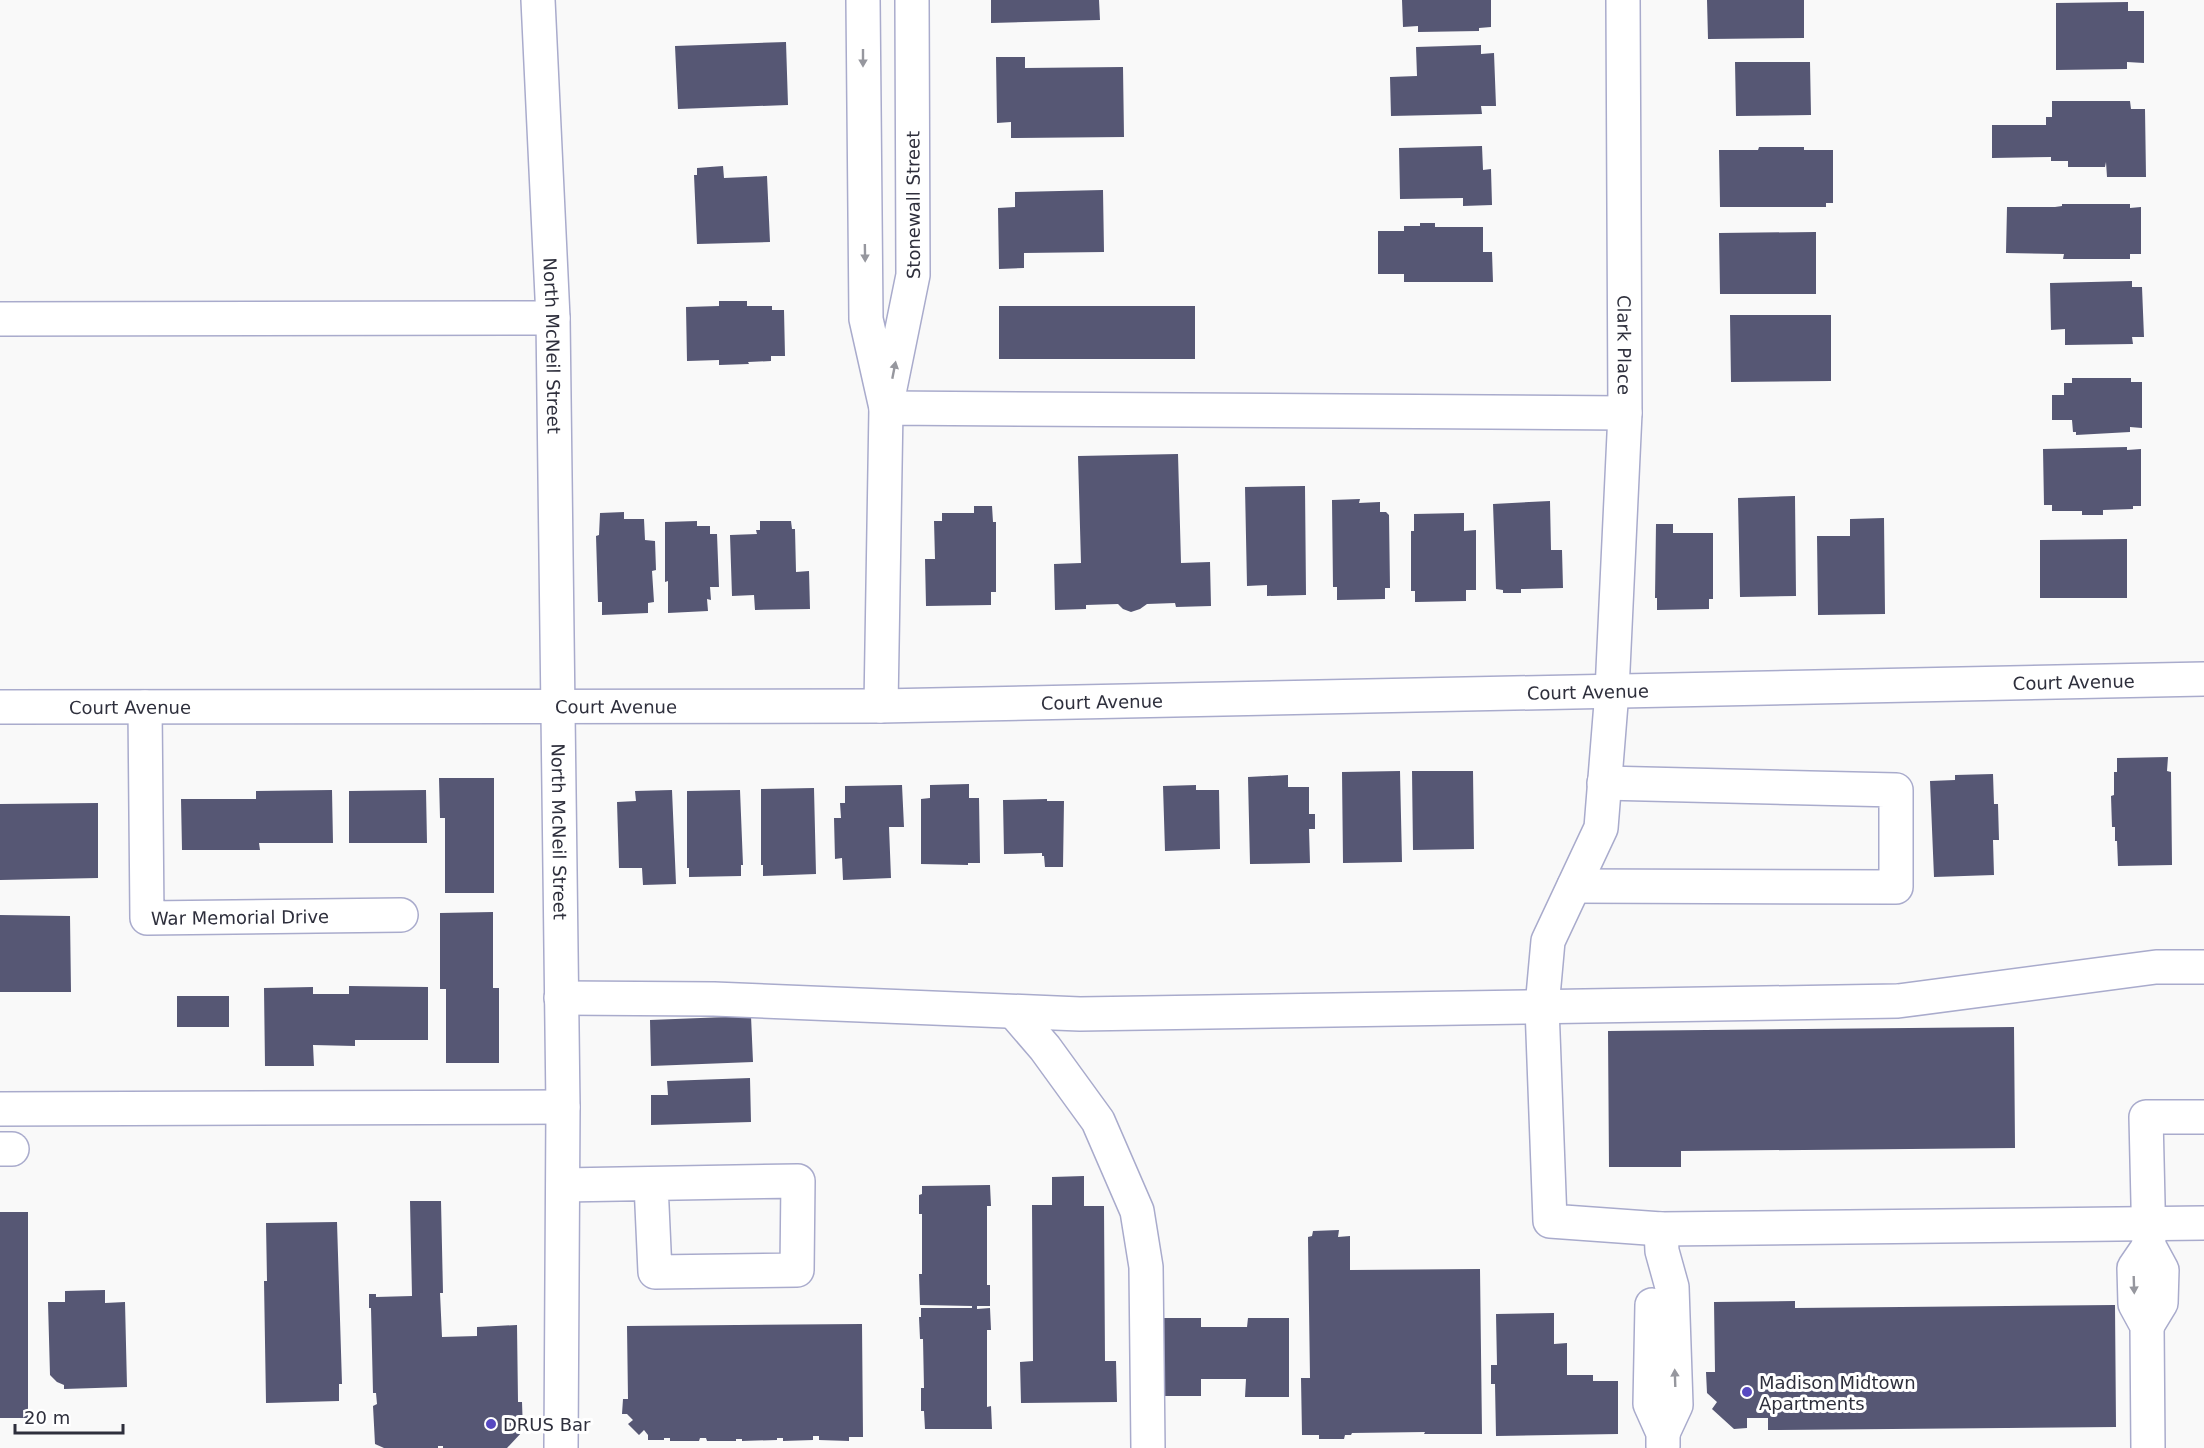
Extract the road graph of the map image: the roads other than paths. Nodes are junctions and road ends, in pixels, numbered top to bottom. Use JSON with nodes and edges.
{"nodes":[{"id":1,"x":538,"y":0,"type":"edge"},
{"id":2,"x":863,"y":0,"type":"edge"},
{"id":3,"x":912,"y":0,"type":"edge"},
{"id":4,"x":1623,"y":0,"type":"edge"},
{"id":5,"x":0,"y":318,"type":"edge"},
{"id":6,"x":553,"y":318,"type":"junction"},
{"id":7,"x":886,"y":408,"type":"junction"},
{"id":8,"x":1625,"y":413,"type":"junction"},
{"id":9,"x":2204,"y":679,"type":"edge"},
{"id":10,"x":1612,"y":691,"type":"junction"},
{"id":11,"x":558,"y":706,"type":"junction"},
{"id":12,"x":881,"y":706,"type":"junction"},
{"id":13,"x":0,"y":707,"type":"edge"},
{"id":14,"x":145,"y":707,"type":"junction"},
{"id":15,"x":1604,"y":783,"type":"junction"},
{"id":16,"x":1574,"y":886,"type":"junction"},
{"id":17,"x":401,"y":915,"type":"dead end"},
{"id":18,"x":2204,"y":967,"type":"edge"},
{"id":19,"x":561,"y":998,"type":"junction"},
{"id":20,"x":1542,"y":1007,"type":"junction"},
{"id":21,"x":1014,"y":1012,"type":"junction"},
{"id":22,"x":562,"y":1107,"type":"junction"},
{"id":23,"x":0,"y":1109,"type":"edge"},
{"id":24,"x":2204,"y":1117,"type":"edge"},
{"id":25,"x":651,"y":1184,"type":"junction"},
{"id":26,"x":563,"y":1185,"type":"junction"},
{"id":27,"x":2204,"y":1223,"type":"edge"},
{"id":28,"x":2149,"y":1234,"type":"junction"},
{"id":29,"x":1662,"y":1240,"type":"junction"},
{"id":30,"x":1663,"y":1441,"type":"edge"},
{"id":31,"x":561,"y":1448,"type":"edge"},
{"id":32,"x":1148,"y":1448,"type":"edge"},
{"id":33,"x":2148,"y":1448,"type":"edge"}],
"edges":[{"from":1,"to":6,"type":"street","name":"North McNeil Street"},
{"from":2,"to":7,"type":"street","name":"Stonewall Street","one_way":true},
{"from":7,"to":3,"type":"street","name":"Stonewall Street","one_way":true},
{"from":4,"to":8,"type":"street","name":"Clark Place"},
{"from":5,"to":6,"type":"street"},
{"from":6,"to":11,"type":"street","name":"North McNeil Street"},
{"from":7,"to":8,"type":"street"},
{"from":7,"to":12,"type":"street","name":"Stonewall Street"},
{"from":8,"to":10,"type":"street","name":"Clark Place"},
{"from":9,"to":10,"type":"street","name":"Court Avenue"},
{"from":10,"to":12,"type":"street","name":"Court Avenue"},
{"from":10,"to":15,"type":"street","name":"Clark Place"},
{"from":11,"to":12,"type":"street","name":"Court Avenue"},
{"from":11,"to":14,"type":"street","name":"Court Avenue"},
{"from":11,"to":19,"type":"street","name":"North McNeil Street"},
{"from":13,"to":14,"type":"street","name":"Court Avenue"},
{"from":14,"to":17,"type":"street","name":"War Memorial Drive"},
{"from":15,"to":16,"type":"street","name":"Clark Place"},
{"from":15,"to":16,"type":"street"},
{"from":16,"to":20,"type":"street","name":"Clark Place"},
{"from":18,"to":20,"type":"street"},
{"from":19,"to":21,"type":"street"},
{"from":19,"to":22,"type":"street","name":"North McNeil Street"},
{"from":20,"to":21,"type":"street"},
{"from":20,"to":29,"type":"street","name":"Clark Place"},
{"from":21,"to":32,"type":"street"},
{"from":22,"to":23,"type":"street"},
{"from":22,"to":26,"type":"street","name":"North McNeil Street"},
{"from":24,"to":28,"type":"street"},
{"from":25,"to":25,"type":"street"},
{"from":25,"to":26,"type":"street"},
{"from":26,"to":31,"type":"street","name":"North McNeil Street"},
{"from":27,"to":28,"type":"street"},
{"from":28,"to":29,"type":"street"},
{"from":28,"to":33,"type":"street"},
{"from":29,"to":30,"type":"street"}]}
